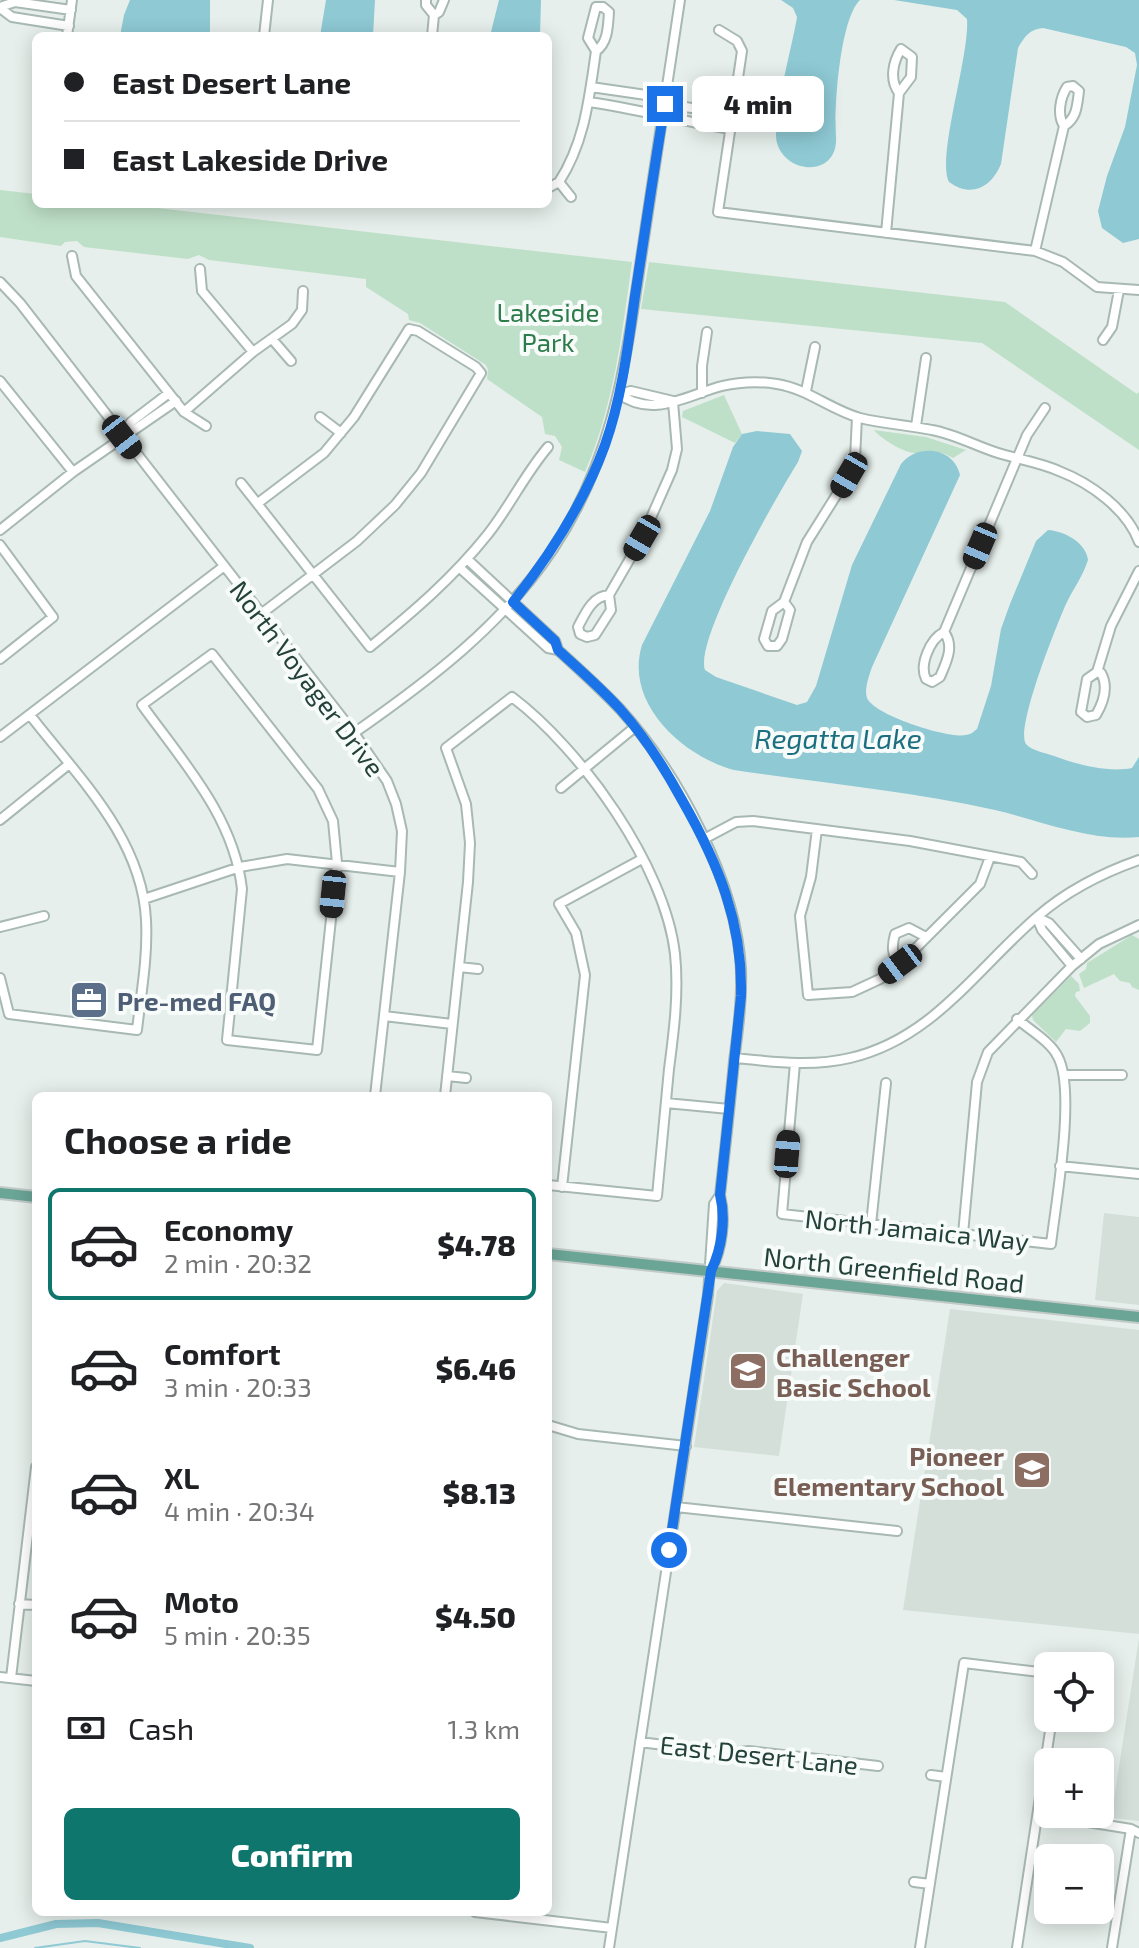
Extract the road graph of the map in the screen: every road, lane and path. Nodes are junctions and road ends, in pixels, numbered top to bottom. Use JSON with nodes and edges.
{"nodes":[{"id":1,"x":268,"y":0,"type":"edge"},
{"id":2,"x":426,"y":0,"type":"edge"},
{"id":3,"x":444,"y":0,"type":"edge"},
{"id":4,"x":680,"y":0,"type":"edge"},
{"id":5,"x":72,"y":5,"type":"edge"},
{"id":6,"x":0,"y":7,"type":"edge"},
{"id":7,"x":434,"y":15,"type":"junction"},
{"id":8,"x":69,"y":26,"type":"junction"},
{"id":9,"x":719,"y":30,"type":"dead end"},
{"id":10,"x":68,"y":32,"type":"edge"},
{"id":11,"x":264,"y":32,"type":"edge"},
{"id":12,"x":432,"y":32,"type":"edge"},
{"id":13,"x":596,"y":51,"type":"junction"},
{"id":14,"x":591,"y":87,"type":"junction"},
{"id":15,"x":899,"y":93,"type":"junction"},
{"id":16,"x":589,"y":102,"type":"junction"},
{"id":17,"x":665,"y":104,"type":"junction"},
{"id":18,"x":732,"y":114,"type":"junction"},
{"id":19,"x":663,"y":118,"type":"junction"},
{"id":20,"x":1064,"y":126,"type":"dead end"},
{"id":21,"x":730,"y":129,"type":"junction"},
{"id":22,"x":559,"y":182,"type":"junction"},
{"id":23,"x":552,"y":186,"type":"edge"},
{"id":24,"x":571,"y":197,"type":"dead end"},
{"id":25,"x":886,"y":233,"type":"junction"},
{"id":26,"x":1035,"y":251,"type":"junction"},
{"id":27,"x":72,"y":256,"type":"dead end"},
{"id":28,"x":200,"y":269,"type":"dead end"},
{"id":29,"x":0,"y":282,"type":"edge"},
{"id":30,"x":1119,"y":290,"type":"junction"},
{"id":31,"x":1139,"y":290,"type":"edge"},
{"id":32,"x":303,"y":291,"type":"dead end"},
{"id":33,"x":707,"y":332,"type":"dead end"},
{"id":34,"x":272,"y":339,"type":"junction"},
{"id":35,"x":1103,"y":340,"type":"dead end"},
{"id":36,"x":815,"y":347,"type":"dead end"},
{"id":37,"x":253,"y":352,"type":"junction"},
{"id":38,"x":926,"y":358,"type":"dead end"},
{"id":39,"x":291,"y":361,"type":"dead end"},
{"id":40,"x":0,"y":381,"type":"edge"},
{"id":41,"x":806,"y":391,"type":"junction"},
{"id":42,"x":169,"y":393,"type":"junction"},
{"id":43,"x":702,"y":393,"type":"junction"},
{"id":44,"x":619,"y":394,"type":"junction"},
{"id":45,"x":176,"y":401,"type":"junction"},
{"id":46,"x":673,"y":402,"type":"junction"},
{"id":47,"x":1045,"y":408,"type":"dead end"},
{"id":48,"x":184,"y":412,"type":"junction"},
{"id":49,"x":320,"y":417,"type":"dead end"},
{"id":50,"x":857,"y":417,"type":"junction"},
{"id":51,"x":206,"y":426,"type":"dead end"},
{"id":52,"x":916,"y":426,"type":"junction"},
{"id":53,"x":341,"y":433,"type":"junction"},
{"id":54,"x":122,"y":437,"type":"junction"},
{"id":55,"x":548,"y":447,"type":"dead end"},
{"id":56,"x":1018,"y":457,"type":"junction"},
{"id":57,"x":73,"y":472,"type":"junction"},
{"id":58,"x":241,"y":483,"type":"dead end"},
{"id":59,"x":258,"y":503,"type":"junction"},
{"id":60,"x":0,"y":530,"type":"edge"},
{"id":61,"x":1137,"y":530,"type":"edge"},
{"id":62,"x":1139,"y":542,"type":"edge"},
{"id":63,"x":0,"y":545,"type":"edge"},
{"id":64,"x":467,"y":559,"type":"junction"},
{"id":65,"x":223,"y":567,"type":"junction"},
{"id":66,"x":460,"y":568,"type":"junction"},
{"id":67,"x":1139,"y":571,"type":"edge"},
{"id":68,"x":313,"y":574,"type":"junction"},
{"id":69,"x":609,"y":595,"type":"junction"},
{"id":70,"x":513,"y":602,"type":"junction"},
{"id":71,"x":784,"y":602,"type":"junction"},
{"id":72,"x":506,"y":610,"type":"junction"},
{"id":73,"x":261,"y":614,"type":"junction"},
{"id":74,"x":944,"y":632,"type":"junction"},
{"id":75,"x":558,"y":650,"type":"junction"},
{"id":76,"x":0,"y":659,"type":"edge"},
{"id":77,"x":1097,"y":672,"type":"junction"},
{"id":78,"x":30,"y":715,"type":"junction"},
{"id":79,"x":635,"y":727,"type":"junction"},
{"id":80,"x":354,"y":733,"type":"junction"},
{"id":81,"x":0,"y":737,"type":"edge"},
{"id":82,"x":68,"y":765,"type":"junction"},
{"id":83,"x":584,"y":768,"type":"junction"},
{"id":84,"x":561,"y":788,"type":"dead end"},
{"id":85,"x":0,"y":820,"type":"edge"},
{"id":86,"x":817,"y":829,"type":"junction"},
{"id":87,"x":704,"y":839,"type":"junction"},
{"id":88,"x":990,"y":857,"type":"junction"},
{"id":89,"x":642,"y":859,"type":"junction"},
{"id":90,"x":1139,"y":860,"type":"edge"},
{"id":91,"x":337,"y":863,"type":"junction"},
{"id":92,"x":240,"y":867,"type":"junction"},
{"id":93,"x":400,"y":872,"type":"junction"},
{"id":94,"x":1032,"y":874,"type":"dead end"},
{"id":95,"x":144,"y":899,"type":"junction"},
{"id":96,"x":44,"y":916,"type":"dead end"},
{"id":97,"x":1037,"y":917,"type":"junction"},
{"id":98,"x":1139,"y":925,"type":"edge"},
{"id":99,"x":0,"y":927,"type":"edge"},
{"id":100,"x":926,"y":937,"type":"junction"},
{"id":101,"x":1081,"y":959,"type":"junction"},
{"id":102,"x":900,"y":964,"type":"junction"},
{"id":103,"x":1072,"y":966,"type":"junction"},
{"id":104,"x":459,"y":967,"type":"junction"},
{"id":105,"x":478,"y":969,"type":"dead end"},
{"id":106,"x":0,"y":978,"type":"edge"},
{"id":107,"x":384,"y":1016,"type":"junction"},
{"id":108,"x":1017,"y":1019,"type":"junction"},
{"id":109,"x":452,"y":1024,"type":"junction"},
{"id":110,"x":735,"y":1058,"type":"junction"},
{"id":111,"x":795,"y":1063,"type":"junction"},
{"id":112,"x":1065,"y":1075,"type":"junction"},
{"id":113,"x":1122,"y":1075,"type":"dead end"},
{"id":114,"x":447,"y":1076,"type":"junction"},
{"id":115,"x":466,"y":1078,"type":"dead end"},
{"id":116,"x":886,"y":1083,"type":"dead end"},
{"id":117,"x":375,"y":1092,"type":"edge"},
{"id":118,"x":445,"y":1092,"type":"edge"},
{"id":119,"x":666,"y":1103,"type":"junction"},
{"id":120,"x":729,"y":1109,"type":"junction"},
{"id":121,"x":1060,"y":1166,"type":"junction"},
{"id":122,"x":1139,"y":1174,"type":"edge"},
{"id":123,"x":552,"y":1186,"type":"edge"},
{"id":124,"x":562,"y":1187,"type":"junction"},
{"id":125,"x":0,"y":1193,"type":"edge"},
{"id":126,"x":32,"y":1197,"type":"edge"},
{"id":127,"x":871,"y":1224,"type":"junction"},
{"id":128,"x":963,"y":1234,"type":"junction"},
{"id":129,"x":552,"y":1254,"type":"edge"},
{"id":130,"x":711,"y":1271,"type":"junction"},
{"id":131,"x":1139,"y":1317,"type":"edge"},
{"id":132,"x":552,"y":1426,"type":"edge"},
{"id":133,"x":686,"y":1446,"type":"junction"},
{"id":134,"x":32,"y":1499,"type":"edge"},
{"id":135,"x":676,"y":1507,"type":"junction"},
{"id":136,"x":897,"y":1531,"type":"dead end"},
{"id":137,"x":19,"y":1604,"type":"junction"},
{"id":138,"x":32,"y":1605,"type":"edge"},
{"id":139,"x":1034,"y":1671,"type":"edge"},
{"id":140,"x":0,"y":1677,"type":"edge"},
{"id":141,"x":11,"y":1678,"type":"junction"},
{"id":142,"x":32,"y":1681,"type":"edge"},
{"id":143,"x":640,"y":1742,"type":"junction"},
{"id":144,"x":878,"y":1766,"type":"dead end"},
{"id":145,"x":931,"y":1775,"type":"dead end"},
{"id":146,"x":946,"y":1777,"type":"junction"},
{"id":147,"x":1114,"y":1826,"type":"edge"},
{"id":148,"x":1036,"y":1828,"type":"edge"},
{"id":149,"x":1136,"y":1829,"type":"edge"},
{"id":150,"x":914,"y":1882,"type":"dead end"},
{"id":151,"x":930,"y":1884,"type":"junction"},
{"id":152,"x":509,"y":1916,"type":"edge"},
{"id":153,"x":612,"y":1928,"type":"junction"},
{"id":154,"x":609,"y":1948,"type":"edge"},
{"id":155,"x":920,"y":1948,"type":"edge"},
{"id":156,"x":1017,"y":1948,"type":"edge"},
{"id":157,"x":1112,"y":1948,"type":"edge"}],
"edges":[{"from":1,"to":11,"type":"street"},
{"from":2,"to":7,"type":"street"},
{"from":3,"to":7,"type":"street"},
{"from":4,"to":17,"type":"street"},
{"from":5,"to":6,"type":"street"},
{"from":5,"to":8,"type":"street"},
{"from":6,"to":8,"type":"street"},
{"from":7,"to":12,"type":"street"},
{"from":8,"to":10,"type":"street"},
{"from":9,"to":18,"type":"street"},
{"from":13,"to":13,"type":"street"},
{"from":13,"to":14,"type":"street"},
{"from":14,"to":16,"type":"street"},
{"from":14,"to":17,"type":"street"},
{"from":15,"to":15,"type":"street"},
{"from":15,"to":25,"type":"street"},
{"from":16,"to":19,"type":"street"},
{"from":16,"to":22,"type":"street"},
{"from":17,"to":18,"type":"street"},
{"from":17,"to":19,"type":"street"},
{"from":18,"to":21,"type":"street"},
{"from":19,"to":21,"type":"street"},
{"from":19,"to":44,"type":"street"},
{"from":20,"to":26,"type":"street"},
{"from":21,"to":25,"type":"street"},
{"from":22,"to":23,"type":"street"},
{"from":22,"to":24,"type":"street"},
{"from":25,"to":26,"type":"street"},
{"from":26,"to":30,"type":"street"},
{"from":27,"to":42,"type":"street"},
{"from":28,"to":37,"type":"street"},
{"from":29,"to":54,"type":"street","name":"North Voyager Drive"},
{"from":30,"to":31,"type":"street"},
{"from":30,"to":35,"type":"street"},
{"from":32,"to":34,"type":"street"},
{"from":33,"to":43,"type":"street"},
{"from":34,"to":37,"type":"street"},
{"from":34,"to":39,"type":"street"},
{"from":36,"to":41,"type":"street"},
{"from":37,"to":48,"type":"street"},
{"from":38,"to":52,"type":"street"},
{"from":40,"to":57,"type":"street"},
{"from":41,"to":43,"type":"street"},
{"from":41,"to":50,"type":"street"},
{"from":42,"to":45,"type":"street"},
{"from":42,"to":54,"type":"street"},
{"from":43,"to":46,"type":"street"},
{"from":44,"to":46,"type":"street"},
{"from":44,"to":70,"type":"street"},
{"from":45,"to":48,"type":"street"},
{"from":45,"to":54,"type":"street"},
{"from":46,"to":69,"type":"street"},
{"from":47,"to":56,"type":"street"},
{"from":48,"to":51,"type":"street"},
{"from":49,"to":53,"type":"street"},
{"from":50,"to":52,"type":"street"},
{"from":50,"to":71,"type":"street"},
{"from":52,"to":56,"type":"street"},
{"from":53,"to":59,"type":"street"},
{"from":53,"to":68,"type":"street"},
{"from":54,"to":57,"type":"street"},
{"from":54,"to":65,"type":"street","name":"North Voyager Drive"},
{"from":55,"to":64,"type":"street"},
{"from":56,"to":61,"type":"street"},
{"from":56,"to":74,"type":"street"},
{"from":57,"to":60,"type":"street"},
{"from":58,"to":59,"type":"street"},
{"from":59,"to":68,"type":"street"},
{"from":61,"to":62,"type":"street"},
{"from":63,"to":76,"type":"street"},
{"from":64,"to":66,"type":"street"},
{"from":64,"to":70,"type":"street"},
{"from":65,"to":73,"type":"street","name":"North Voyager Drive"},
{"from":65,"to":78,"type":"street"},
{"from":66,"to":68,"type":"street"},
{"from":66,"to":72,"type":"street"},
{"from":67,"to":77,"type":"street"},
{"from":68,"to":73,"type":"street"},
{"from":69,"to":69,"type":"street"},
{"from":70,"to":72,"type":"street"},
{"from":70,"to":75,"type":"street"},
{"from":71,"to":71,"type":"street"},
{"from":72,"to":75,"type":"street"},
{"from":72,"to":80,"type":"street"},
{"from":73,"to":80,"type":"street","name":"North Voyager Drive"},
{"from":74,"to":74,"type":"street"},
{"from":75,"to":79,"type":"street","name":"East Desert Lane"},
{"from":77,"to":77,"type":"street"},
{"from":78,"to":81,"type":"street"},
{"from":78,"to":82,"type":"street"},
{"from":79,"to":83,"type":"street"},
{"from":79,"to":87,"type":"street","name":"East Desert Lane"},
{"from":80,"to":93,"type":"street","name":"North Voyager Drive"},
{"from":82,"to":85,"type":"street"},
{"from":82,"to":95,"type":"street"},
{"from":83,"to":84,"type":"street"},
{"from":83,"to":89,"type":"street"},
{"from":83,"to":104,"type":"street"},
{"from":86,"to":87,"type":"street"},
{"from":86,"to":88,"type":"street"},
{"from":86,"to":102,"type":"street"},
{"from":87,"to":110,"type":"street","name":"East Desert Lane"},
{"from":88,"to":94,"type":"street"},
{"from":88,"to":100,"type":"street"},
{"from":89,"to":119,"type":"street"},
{"from":89,"to":124,"type":"street"},
{"from":90,"to":97,"type":"street"},
{"from":91,"to":92,"type":"street"},
{"from":91,"to":92,"type":"street"},
{"from":91,"to":92,"type":"street"},
{"from":91,"to":93,"type":"street"},
{"from":92,"to":95,"type":"street"},
{"from":93,"to":107,"type":"street","name":"North Voyager Drive"},
{"from":95,"to":106,"type":"street"},
{"from":96,"to":99,"type":"street"},
{"from":97,"to":101,"type":"street"},
{"from":97,"to":103,"type":"street"},
{"from":97,"to":111,"type":"street"},
{"from":98,"to":101,"type":"street"},
{"from":100,"to":102,"type":"street"},
{"from":100,"to":102,"type":"street"},
{"from":101,"to":103,"type":"street"},
{"from":103,"to":108,"type":"street"},
{"from":104,"to":105,"type":"street"},
{"from":104,"to":109,"type":"street"},
{"from":107,"to":109,"type":"street"},
{"from":107,"to":117,"type":"street","name":"North Voyager Drive"},
{"from":108,"to":112,"type":"street"},
{"from":108,"to":128,"type":"street"},
{"from":109,"to":114,"type":"street"},
{"from":110,"to":111,"type":"street"},
{"from":110,"to":120,"type":"street","name":"East Desert Lane"},
{"from":111,"to":127,"type":"street","name":"North Jamaica Way"},
{"from":112,"to":113,"type":"street"},
{"from":112,"to":121,"type":"street"},
{"from":114,"to":115,"type":"street"},
{"from":114,"to":118,"type":"street"},
{"from":116,"to":127,"type":"street"},
{"from":119,"to":120,"type":"street"},
{"from":119,"to":124,"type":"street"},
{"from":120,"to":130,"type":"street","name":"East Desert Lane"},
{"from":121,"to":122,"type":"street"},
{"from":121,"to":128,"type":"street","name":"North Jamaica Way"},
{"from":123,"to":124,"type":"street"},
{"from":125,"to":126,"type":"main road"},
{"from":127,"to":128,"type":"street","name":"North Jamaica Way"},
{"from":129,"to":130,"type":"main road","name":"North Greenfield Road"},
{"from":130,"to":131,"type":"main road","name":"North Greenfield Road"},
{"from":130,"to":133,"type":"street","name":"East Desert Lane"},
{"from":132,"to":133,"type":"street"},
{"from":133,"to":135,"type":"street","name":"East Desert Lane"},
{"from":134,"to":137,"type":"street"},
{"from":135,"to":136,"type":"street"},
{"from":135,"to":143,"type":"street","name":"East Desert Lane"},
{"from":137,"to":138,"type":"street"},
{"from":137,"to":141,"type":"street"},
{"from":139,"to":146,"type":"street"},
{"from":140,"to":141,"type":"street"},
{"from":141,"to":142,"type":"street"},
{"from":143,"to":144,"type":"street","name":"East Desert Lane"},
{"from":143,"to":153,"type":"street","name":"East Desert Lane"},
{"from":145,"to":146,"type":"street"},
{"from":146,"to":151,"type":"street"},
{"from":147,"to":149,"type":"street"},
{"from":148,"to":156,"type":"street"},
{"from":149,"to":157,"type":"street"},
{"from":150,"to":151,"type":"street"},
{"from":151,"to":155,"type":"street"},
{"from":152,"to":153,"type":"street"},
{"from":153,"to":154,"type":"street","name":"East Desert Lane"}]}
